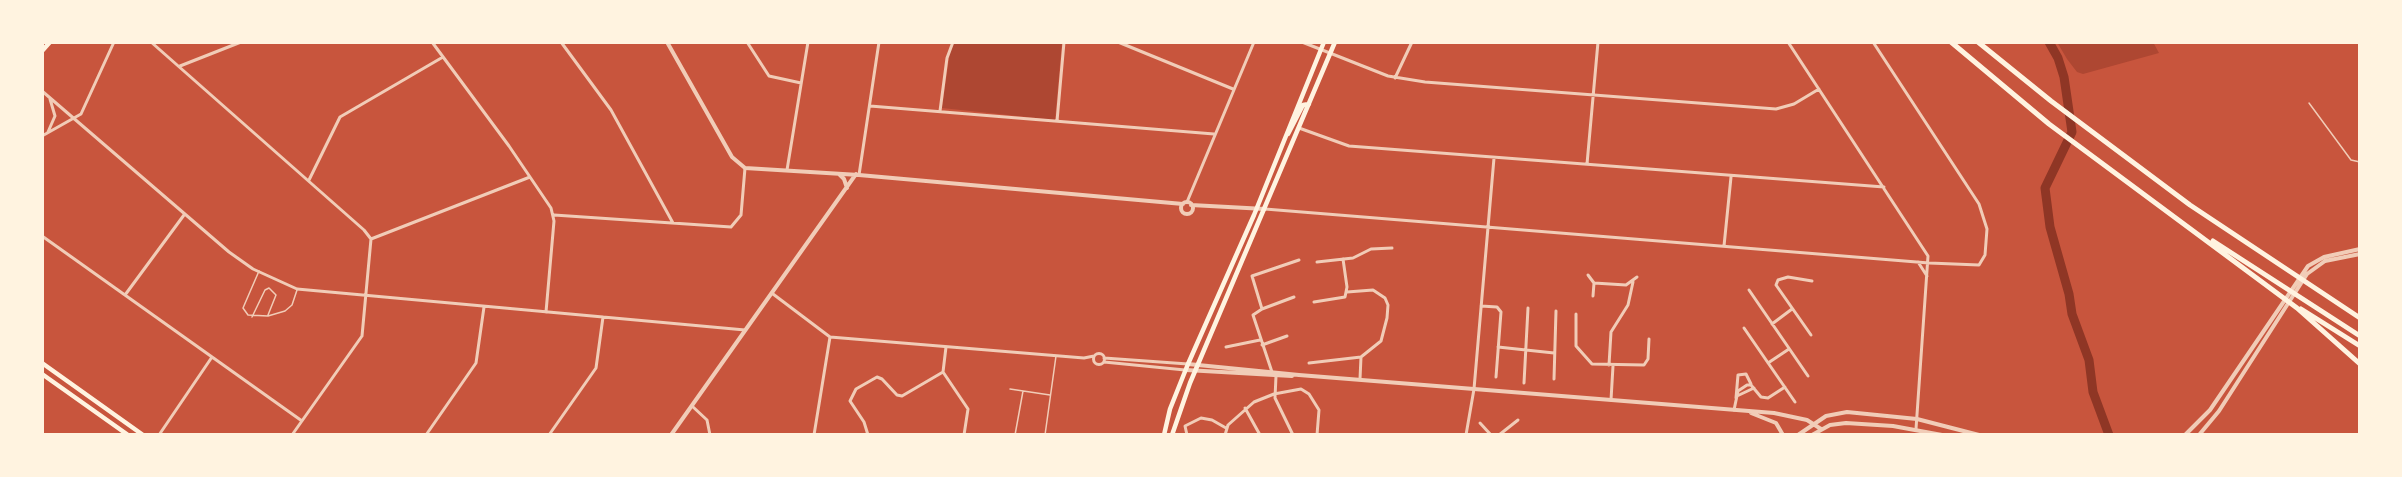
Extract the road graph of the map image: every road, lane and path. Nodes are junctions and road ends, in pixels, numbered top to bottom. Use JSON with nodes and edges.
{"nodes":[{"id":1,"x":50,"y":42,"type":"edge"},
{"id":2,"x":114,"y":42,"type":"edge"},
{"id":3,"x":150,"y":42,"type":"edge"},
{"id":4,"x":241,"y":42,"type":"edge"},
{"id":5,"x":432,"y":42,"type":"edge"},
{"id":6,"x":561,"y":42,"type":"edge"},
{"id":7,"x":667,"y":42,"type":"edge"},
{"id":8,"x":747,"y":42,"type":"edge"},
{"id":9,"x":808,"y":42,"type":"edge"},
{"id":10,"x":879,"y":42,"type":"edge"},
{"id":11,"x":953,"y":42,"type":"edge"},
{"id":12,"x":1064,"y":42,"type":"edge"},
{"id":13,"x":1118,"y":42,"type":"edge"},
{"id":14,"x":1254,"y":42,"type":"edge"},
{"id":15,"x":1302,"y":42,"type":"edge"},
{"id":16,"x":1324,"y":42,"type":"edge"},
{"id":17,"x":1335,"y":42,"type":"edge"},
{"id":18,"x":1412,"y":42,"type":"edge"},
{"id":19,"x":1598,"y":42,"type":"edge"},
{"id":20,"x":1788,"y":42,"type":"edge"},
{"id":21,"x":1873,"y":42,"type":"edge"},
{"id":22,"x":1951,"y":42,"type":"edge"},
{"id":23,"x":1978,"y":42,"type":"edge"},
{"id":24,"x":1320,"y":50,"type":"junction"},
{"id":25,"x":42,"y":51,"type":"edge"},
{"id":26,"x":1330,"y":53,"type":"junction"},
{"id":27,"x":443,"y":57,"type":"junction"},
{"id":28,"x":180,"y":66,"type":"junction"},
{"id":29,"x":1395,"y":78,"type":"junction"},
{"id":30,"x":801,"y":83,"type":"junction"},
{"id":31,"x":1233,"y":88,"type":"junction"},
{"id":32,"x":1819,"y":89,"type":"junction"},
{"id":33,"x":42,"y":91,"type":"edge"},
{"id":34,"x":1593,"y":94,"type":"junction"},
{"id":35,"x":49,"y":97,"type":"junction"},
{"id":36,"x":2309,"y":103,"type":"dead end"},
{"id":37,"x":1309,"y":104,"type":"junction"},
{"id":38,"x":870,"y":106,"type":"junction"},
{"id":39,"x":940,"y":111,"type":"junction"},
{"id":40,"x":75,"y":119,"type":"junction"},
{"id":41,"x":1057,"y":121,"type":"junction"},
{"id":42,"x":1298,"y":127,"type":"junction"},
{"id":43,"x":48,"y":133,"type":"junction"},
{"id":44,"x":1214,"y":134,"type":"junction"},
{"id":45,"x":1286,"y":135,"type":"junction"},
{"id":46,"x":42,"y":136,"type":"edge"},
{"id":47,"x":1494,"y":158,"type":"junction"},
{"id":48,"x":2360,"y":162,"type":"edge"},
{"id":49,"x":1587,"y":164,"type":"junction"},
{"id":50,"x":746,"y":168,"type":"junction"},
{"id":51,"x":787,"y":170,"type":"junction"},
{"id":52,"x":838,"y":174,"type":"junction"},
{"id":53,"x":857,"y":175,"type":"junction"},
{"id":54,"x":530,"y":177,"type":"junction"},
{"id":55,"x":1731,"y":177,"type":"junction"},
{"id":56,"x":309,"y":180,"type":"junction"},
{"id":57,"x":1884,"y":187,"type":"junction"},
{"id":58,"x":847,"y":188,"type":"junction"},
{"id":59,"x":1167,"y":203,"type":"junction"},
{"id":60,"x":1188,"y":204,"type":"junction"},
{"id":61,"x":1205,"y":206,"type":"junction"},
{"id":62,"x":1256,"y":209,"type":"junction"},
{"id":63,"x":1265,"y":209,"type":"junction"},
{"id":64,"x":1181,"y":210,"type":"junction"},
{"id":65,"x":1191,"y":212,"type":"junction"},
{"id":66,"x":184,"y":215,"type":"junction"},
{"id":67,"x":554,"y":215,"type":"junction"},
{"id":68,"x":2181,"y":221,"type":"junction"},
{"id":69,"x":673,"y":223,"type":"junction"},
{"id":70,"x":1488,"y":227,"type":"junction"},
{"id":71,"x":42,"y":236,"type":"edge"},
{"id":72,"x":371,"y":239,"type":"junction"},
{"id":73,"x":1724,"y":246,"type":"junction"},
{"id":74,"x":1392,"y":248,"type":"dead end"},
{"id":75,"x":2360,"y":249,"type":"edge"},
{"id":76,"x":2360,"y":254,"type":"edge"},
{"id":77,"x":1343,"y":259,"type":"junction"},
{"id":78,"x":1299,"y":260,"type":"dead end"},
{"id":79,"x":1317,"y":262,"type":"dead end"},
{"id":80,"x":1918,"y":262,"type":"junction"},
{"id":81,"x":1929,"y":263,"type":"junction"},
{"id":82,"x":259,"y":272,"type":"junction"},
{"id":83,"x":1588,"y":275,"type":"dead end"},
{"id":84,"x":1637,"y":277,"type":"dead end"},
{"id":85,"x":1928,"y":278,"type":"junction"},
{"id":86,"x":1812,"y":281,"type":"dead end"},
{"id":87,"x":1633,"y":282,"type":"junction"},
{"id":88,"x":1593,"y":283,"type":"junction"},
{"id":89,"x":297,"y":290,"type":"junction"},
{"id":90,"x":1749,"y":290,"type":"dead end"},
{"id":91,"x":1347,"y":292,"type":"junction"},
{"id":92,"x":773,"y":294,"type":"junction"},
{"id":93,"x":125,"y":295,"type":"junction"},
{"id":94,"x":1593,"y":296,"type":"dead end"},
{"id":95,"x":367,"y":297,"type":"junction"},
{"id":96,"x":1294,"y":297,"type":"dead end"},
{"id":97,"x":1314,"y":302,"type":"dead end"},
{"id":98,"x":1481,"y":306,"type":"junction"},
{"id":99,"x":484,"y":307,"type":"junction"},
{"id":100,"x":1528,"y":308,"type":"dead end"},
{"id":101,"x":2297,"y":308,"type":"junction"},
{"id":102,"x":1262,"y":309,"type":"junction"},
{"id":103,"x":1793,"y":309,"type":"junction"},
{"id":104,"x":1556,"y":311,"type":"dead end"},
{"id":105,"x":546,"y":312,"type":"junction"},
{"id":106,"x":1576,"y":314,"type":"dead end"},
{"id":107,"x":268,"y":316,"type":"junction"},
{"id":108,"x":252,"y":317,"type":"junction"},
{"id":109,"x":603,"y":317,"type":"junction"},
{"id":110,"x":2360,"y":318,"type":"edge"},
{"id":111,"x":1772,"y":324,"type":"junction"},
{"id":112,"x":1744,"y":328,"type":"dead end"},
{"id":113,"x":745,"y":330,"type":"junction"},
{"id":114,"x":1811,"y":335,"type":"dead end"},
{"id":115,"x":1287,"y":336,"type":"dead end"},
{"id":116,"x":2360,"y":336,"type":"edge"},
{"id":117,"x":830,"y":337,"type":"junction"},
{"id":118,"x":1649,"y":339,"type":"dead end"},
{"id":119,"x":1260,"y":340,"type":"junction"},
{"id":120,"x":1262,"y":345,"type":"junction"},
{"id":121,"x":1226,"y":346,"type":"dead end"},
{"id":122,"x":2360,"y":346,"type":"edge"},
{"id":123,"x":946,"y":347,"type":"junction"},
{"id":124,"x":1498,"y":347,"type":"junction"},
{"id":125,"x":1526,"y":349,"type":"junction"},
{"id":126,"x":1789,"y":349,"type":"junction"},
{"id":127,"x":1554,"y":353,"type":"junction"},
{"id":128,"x":1056,"y":355,"type":"junction"},
{"id":129,"x":1094,"y":356,"type":"junction"},
{"id":130,"x":212,"y":357,"type":"junction"},
{"id":131,"x":1360,"y":357,"type":"junction"},
{"id":132,"x":1084,"y":358,"type":"junction"},
{"id":133,"x":1104,"y":360,"type":"junction"},
{"id":134,"x":1094,"y":362,"type":"junction"},
{"id":135,"x":42,"y":363,"type":"edge"},
{"id":136,"x":1309,"y":363,"type":"dead end"},
{"id":137,"x":1768,"y":363,"type":"junction"},
{"id":138,"x":2360,"y":364,"type":"edge"},
{"id":139,"x":1611,"y":365,"type":"junction"},
{"id":140,"x":1187,"y":367,"type":"junction"},
{"id":141,"x":1196,"y":368,"type":"junction"},
{"id":142,"x":943,"y":372,"type":"junction"},
{"id":143,"x":1272,"y":372,"type":"junction"},
{"id":144,"x":42,"y":374,"type":"edge"},
{"id":145,"x":1299,"y":375,"type":"junction"},
{"id":146,"x":1276,"y":376,"type":"junction"},
{"id":147,"x":1808,"y":376,"type":"dead end"},
{"id":148,"x":1496,"y":377,"type":"dead end"},
{"id":149,"x":1554,"y":379,"type":"dead end"},
{"id":150,"x":1360,"y":380,"type":"junction"},
{"id":151,"x":1524,"y":383,"type":"dead end"},
{"id":152,"x":1752,"y":386,"type":"junction"},
{"id":153,"x":1785,"y":387,"type":"junction"},
{"id":154,"x":1010,"y":389,"type":"dead end"},
{"id":155,"x":1474,"y":389,"type":"junction"},
{"id":156,"x":1023,"y":391,"type":"junction"},
{"id":157,"x":1274,"y":394,"type":"junction"},
{"id":158,"x":1051,"y":395,"type":"junction"},
{"id":159,"x":1737,"y":398,"type":"junction"},
{"id":160,"x":1611,"y":400,"type":"junction"},
{"id":161,"x":1795,"y":402,"type":"dead end"},
{"id":162,"x":692,"y":406,"type":"junction"},
{"id":163,"x":1245,"y":408,"type":"junction"},
{"id":164,"x":1734,"y":410,"type":"junction"},
{"id":165,"x":1743,"y":411,"type":"junction"},
{"id":166,"x":1917,"y":419,"type":"junction"},
{"id":167,"x":1518,"y":420,"type":"dead end"},
{"id":168,"x":302,"y":421,"type":"junction"},
{"id":169,"x":1480,"y":423,"type":"dead end"},
{"id":170,"x":1813,"y":423,"type":"junction"},
{"id":171,"x":1226,"y":428,"type":"junction"},
{"id":172,"x":1821,"y":429,"type":"junction"},
{"id":173,"x":1916,"y":429,"type":"junction"},
{"id":174,"x":866,"y":434,"type":"edge"},
{"id":175,"x":128,"y":435,"type":"edge"},
{"id":176,"x":143,"y":435,"type":"edge"},
{"id":177,"x":159,"y":435,"type":"edge"},
{"id":178,"x":292,"y":435,"type":"edge"},
{"id":179,"x":426,"y":435,"type":"edge"},
{"id":180,"x":549,"y":435,"type":"edge"},
{"id":181,"x":671,"y":435,"type":"edge"},
{"id":182,"x":710,"y":435,"type":"edge"},
{"id":183,"x":814,"y":435,"type":"edge"},
{"id":184,"x":964,"y":435,"type":"edge"},
{"id":185,"x":1016,"y":435,"type":"edge"},
{"id":186,"x":1045,"y":435,"type":"edge"},
{"id":187,"x":1164,"y":435,"type":"edge"},
{"id":188,"x":1173,"y":435,"type":"edge"},
{"id":189,"x":1187,"y":435,"type":"edge"},
{"id":190,"x":1225,"y":435,"type":"edge"},
{"id":191,"x":1260,"y":435,"type":"edge"},
{"id":192,"x":1293,"y":435,"type":"edge"},
{"id":193,"x":1317,"y":435,"type":"edge"},
{"id":194,"x":1466,"y":435,"type":"edge"},
{"id":195,"x":1491,"y":435,"type":"edge"},
{"id":196,"x":1499,"y":435,"type":"edge"},
{"id":197,"x":1783,"y":435,"type":"edge"},
{"id":198,"x":1798,"y":435,"type":"edge"},
{"id":199,"x":1812,"y":435,"type":"edge"},
{"id":200,"x":1942,"y":435,"type":"edge"},
{"id":201,"x":1979,"y":435,"type":"edge"},
{"id":202,"x":2185,"y":435,"type":"edge"},
{"id":203,"x":2199,"y":435,"type":"edge"}],
"edges":[{"from":1,"to":25,"type":"main road"},
{"from":2,"to":40,"type":"street"},
{"from":3,"to":28,"type":"street"},
{"from":4,"to":28,"type":"street"},
{"from":5,"to":27,"type":"street"},
{"from":6,"to":69,"type":"street"},
{"from":7,"to":50,"type":"street"},
{"from":8,"to":30,"type":"street"},
{"from":9,"to":30,"type":"street"},
{"from":10,"to":38,"type":"street"},
{"from":11,"to":39,"type":"street"},
{"from":12,"to":41,"type":"street"},
{"from":13,"to":31,"type":"street"},
{"from":14,"to":31,"type":"street"},
{"from":15,"to":24,"type":"street"},
{"from":16,"to":24,"type":"main road"},
{"from":17,"to":26,"type":"main road"},
{"from":18,"to":29,"type":"street"},
{"from":19,"to":34,"type":"street"},
{"from":20,"to":32,"type":"street"},
{"from":21,"to":81,"type":"street"},
{"from":22,"to":68,"type":"highway"},
{"from":23,"to":110,"type":"highway"},
{"from":24,"to":26,"type":"street"},
{"from":24,"to":45,"type":"main road"},
{"from":26,"to":29,"type":"street"},
{"from":26,"to":37,"type":"main road"},
{"from":27,"to":54,"type":"street"},
{"from":27,"to":56,"type":"street"},
{"from":28,"to":56,"type":"street"},
{"from":29,"to":34,"type":"street"},
{"from":30,"to":51,"type":"street"},
{"from":31,"to":44,"type":"street"},
{"from":32,"to":34,"type":"street"},
{"from":32,"to":57,"type":"street"},
{"from":33,"to":35,"type":"street"},
{"from":34,"to":49,"type":"street"},
{"from":35,"to":40,"type":"street"},
{"from":35,"to":43,"type":"street"},
{"from":36,"to":48,"type":"lane"},
{"from":37,"to":42,"type":"main road"},
{"from":37,"to":45,"type":"main road"},
{"from":38,"to":39,"type":"street"},
{"from":38,"to":53,"type":"street"},
{"from":39,"to":41,"type":"street"},
{"from":40,"to":43,"type":"street"},
{"from":40,"to":66,"type":"street"},
{"from":41,"to":44,"type":"street"},
{"from":42,"to":47,"type":"street"},
{"from":42,"to":63,"type":"main road"},
{"from":43,"to":46,"type":"street"},
{"from":44,"to":60,"type":"street"},
{"from":45,"to":62,"type":"main road"},
{"from":47,"to":49,"type":"street"},
{"from":47,"to":70,"type":"street"},
{"from":49,"to":55,"type":"street"},
{"from":50,"to":51,"type":"street"},
{"from":50,"to":69,"type":"street"},
{"from":51,"to":52,"type":"street"},
{"from":52,"to":53,"type":"street"},
{"from":52,"to":58,"type":"street"},
{"from":53,"to":58,"type":"street"},
{"from":53,"to":59,"type":"street"},
{"from":54,"to":67,"type":"street"},
{"from":54,"to":72,"type":"street"},
{"from":55,"to":57,"type":"street"},
{"from":55,"to":73,"type":"street"},
{"from":56,"to":72,"type":"street"},
{"from":57,"to":81,"type":"street"},
{"from":58,"to":92,"type":"street"},
{"from":59,"to":60,"type":"street"},
{"from":59,"to":64,"type":"street"},
{"from":60,"to":61,"type":"street"},
{"from":60,"to":64,"type":"street"},
{"from":60,"to":65,"type":"street"},
{"from":61,"to":62,"type":"street"},
{"from":61,"to":65,"type":"street"},
{"from":62,"to":63,"type":"street"},
{"from":62,"to":140,"type":"main road"},
{"from":63,"to":70,"type":"street"},
{"from":63,"to":141,"type":"main road"},
{"from":64,"to":65,"type":"street"},
{"from":66,"to":82,"type":"street"},
{"from":66,"to":93,"type":"street"},
{"from":67,"to":69,"type":"street"},
{"from":67,"to":105,"type":"street"},
{"from":68,"to":101,"type":"highway"},
{"from":68,"to":116,"type":"highway"},
{"from":70,"to":73,"type":"street"},
{"from":70,"to":98,"type":"street"},
{"from":71,"to":93,"type":"street"},
{"from":72,"to":95,"type":"street"},
{"from":73,"to":80,"type":"street"},
{"from":74,"to":77,"type":"street"},
{"from":75,"to":202,"type":"street"},
{"from":76,"to":203,"type":"street"},
{"from":77,"to":79,"type":"street"},
{"from":77,"to":91,"type":"street"},
{"from":78,"to":102,"type":"street"},
{"from":80,"to":81,"type":"street"},
{"from":80,"to":85,"type":"street"},
{"from":81,"to":85,"type":"street"},
{"from":82,"to":89,"type":"street"},
{"from":82,"to":108,"type":"lane"},
{"from":83,"to":88,"type":"street"},
{"from":84,"to":87,"type":"street"},
{"from":85,"to":166,"type":"street"},
{"from":86,"to":103,"type":"street"},
{"from":87,"to":88,"type":"street"},
{"from":87,"to":139,"type":"street"},
{"from":88,"to":94,"type":"street"},
{"from":89,"to":95,"type":"street"},
{"from":89,"to":107,"type":"lane"},
{"from":90,"to":111,"type":"street"},
{"from":91,"to":97,"type":"street"},
{"from":91,"to":131,"type":"street"},
{"from":92,"to":113,"type":"street"},
{"from":92,"to":117,"type":"street"},
{"from":93,"to":130,"type":"street"},
{"from":95,"to":99,"type":"street"},
{"from":95,"to":168,"type":"street"},
{"from":96,"to":102,"type":"street"},
{"from":98,"to":124,"type":"street"},
{"from":98,"to":155,"type":"street"},
{"from":99,"to":105,"type":"street"},
{"from":99,"to":179,"type":"street"},
{"from":100,"to":125,"type":"street"},
{"from":101,"to":122,"type":"highway"},
{"from":101,"to":138,"type":"highway"},
{"from":102,"to":119,"type":"street"},
{"from":103,"to":111,"type":"street"},
{"from":103,"to":114,"type":"street"},
{"from":104,"to":127,"type":"street"},
{"from":105,"to":109,"type":"street"},
{"from":106,"to":139,"type":"street"},
{"from":107,"to":108,"type":"lane"},
{"from":107,"to":108,"type":"lane"},
{"from":109,"to":113,"type":"street"},
{"from":109,"to":180,"type":"street"},
{"from":111,"to":126,"type":"street"},
{"from":112,"to":137,"type":"street"},
{"from":113,"to":162,"type":"street"},
{"from":115,"to":120,"type":"street"},
{"from":117,"to":123,"type":"street"},
{"from":117,"to":183,"type":"street"},
{"from":118,"to":139,"type":"street"},
{"from":119,"to":120,"type":"street"},
{"from":119,"to":121,"type":"street"},
{"from":120,"to":143,"type":"street"},
{"from":123,"to":128,"type":"street"},
{"from":123,"to":142,"type":"street"},
{"from":124,"to":125,"type":"street"},
{"from":124,"to":148,"type":"street"},
{"from":125,"to":127,"type":"street"},
{"from":125,"to":151,"type":"street"},
{"from":126,"to":137,"type":"street"},
{"from":126,"to":147,"type":"street"},
{"from":127,"to":149,"type":"street"},
{"from":128,"to":132,"type":"street"},
{"from":128,"to":158,"type":"lane"},
{"from":129,"to":132,"type":"street"},
{"from":129,"to":133,"type":"street"},
{"from":129,"to":134,"type":"street"},
{"from":130,"to":168,"type":"street"},
{"from":130,"to":177,"type":"street"},
{"from":131,"to":136,"type":"street"},
{"from":131,"to":150,"type":"street"},
{"from":132,"to":134,"type":"street"},
{"from":133,"to":134,"type":"street"},
{"from":133,"to":140,"type":"street"},
{"from":135,"to":176,"type":"main road"},
{"from":137,"to":153,"type":"street"},
{"from":139,"to":160,"type":"street"},
{"from":140,"to":141,"type":"street"},
{"from":140,"to":187,"type":"main road"},
{"from":141,"to":143,"type":"street"},
{"from":141,"to":146,"type":"street"},
{"from":141,"to":188,"type":"main road"},
{"from":142,"to":174,"type":"street"},
{"from":142,"to":184,"type":"street"},
{"from":143,"to":145,"type":"street"},
{"from":144,"to":175,"type":"main road"},
{"from":145,"to":146,"type":"street"},
{"from":145,"to":150,"type":"street"},
{"from":146,"to":157,"type":"street"},
{"from":150,"to":155,"type":"street"},
{"from":152,"to":153,"type":"street"},
{"from":152,"to":159,"type":"street"},
{"from":152,"to":159,"type":"street"},
{"from":153,"to":161,"type":"street"},
{"from":154,"to":156,"type":"lane"},
{"from":155,"to":160,"type":"street"},
{"from":155,"to":194,"type":"street"},
{"from":156,"to":158,"type":"lane"},
{"from":156,"to":185,"type":"lane"},
{"from":157,"to":163,"type":"street"},
{"from":157,"to":192,"type":"street"},
{"from":157,"to":193,"type":"street"},
{"from":158,"to":186,"type":"lane"},
{"from":159,"to":164,"type":"street"},
{"from":160,"to":164,"type":"street"},
{"from":162,"to":181,"type":"street"},
{"from":162,"to":182,"type":"street"},
{"from":163,"to":171,"type":"street"},
{"from":163,"to":191,"type":"street"},
{"from":164,"to":165,"type":"street"},
{"from":165,"to":170,"type":"street"},
{"from":165,"to":197,"type":"street"},
{"from":166,"to":170,"type":"street"},
{"from":166,"to":173,"type":"street"},
{"from":166,"to":201,"type":"street"},
{"from":167,"to":196,"type":"street"},
{"from":168,"to":178,"type":"street"},
{"from":169,"to":195,"type":"street"},
{"from":170,"to":172,"type":"street"},
{"from":170,"to":198,"type":"street"},
{"from":171,"to":189,"type":"street"},
{"from":171,"to":190,"type":"street"},
{"from":172,"to":173,"type":"street"},
{"from":172,"to":199,"type":"street"},
{"from":173,"to":200,"type":"street"}]}
